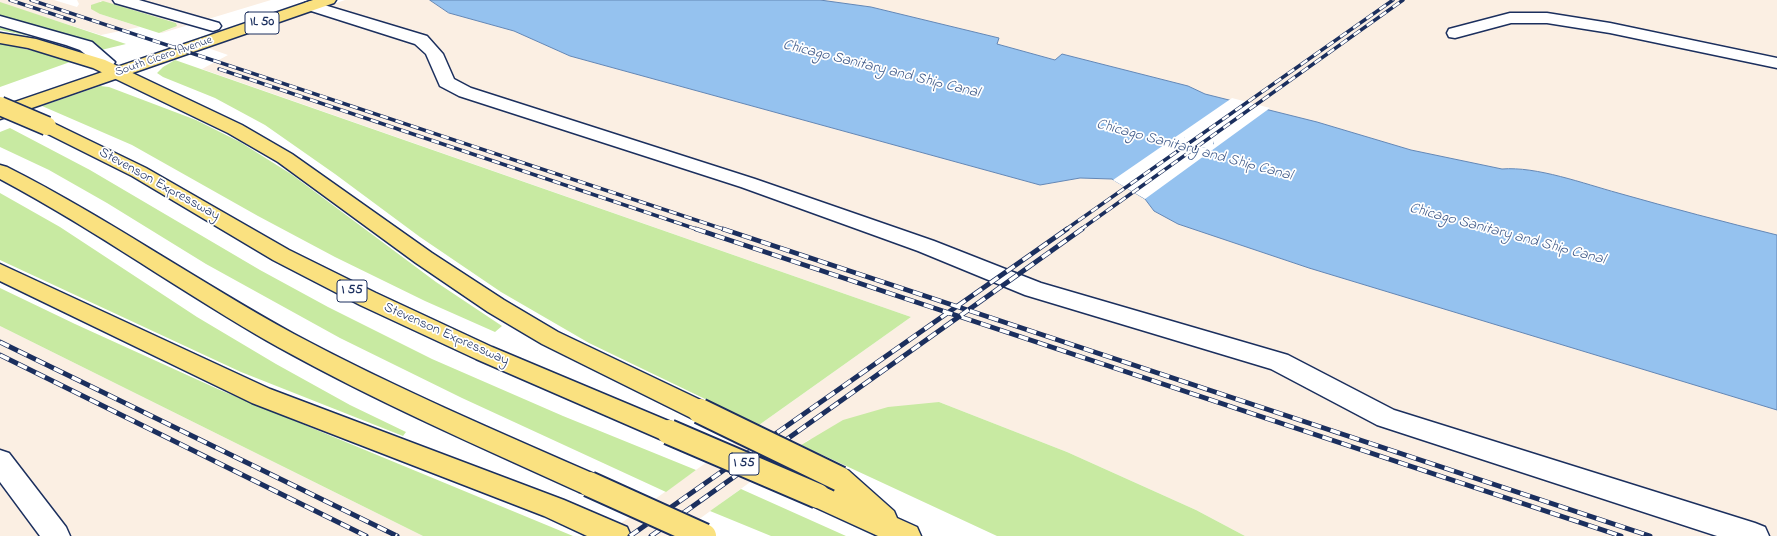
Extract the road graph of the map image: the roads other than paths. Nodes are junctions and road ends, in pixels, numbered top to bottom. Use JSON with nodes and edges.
{"nodes":[{"id":1,"x":121,"y":0,"type":"edge"},
{"id":2,"x":290,"y":0,"type":"edge"},
{"id":3,"x":319,"y":3,"type":"edge"},
{"id":4,"x":0,"y":21,"type":"edge"},
{"id":5,"x":213,"y":26,"type":"junction"},
{"id":6,"x":1455,"y":33,"type":"dead end"},
{"id":7,"x":0,"y":38,"type":"edge"},
{"id":8,"x":1777,"y":63,"type":"edge"},
{"id":9,"x":107,"y":66,"type":"junction"},
{"id":10,"x":0,"y":97,"type":"edge"},
{"id":11,"x":0,"y":106,"type":"edge"},
{"id":12,"x":0,"y":113,"type":"edge"},
{"id":13,"x":0,"y":170,"type":"edge"},
{"id":14,"x":0,"y":272,"type":"edge"},
{"id":15,"x":0,"y":461,"type":"edge"},
{"id":16,"x":902,"y":534,"type":"edge"},
{"id":17,"x":56,"y":536,"type":"edge"},
{"id":18,"x":617,"y":536,"type":"edge"},
{"id":19,"x":704,"y":536,"type":"edge"},
{"id":20,"x":1755,"y":536,"type":"edge"}],
"edges":[{"from":1,"to":5,"type":"lane"},
{"from":2,"to":5,"type":"main road","name":"South Cicero Avenue","number":"IL 50"},
{"from":3,"to":9,"type":"main road","name":"South Cicero Avenue","number":"IL 50"},
{"from":3,"to":20,"type":"lane"},
{"from":4,"to":9,"type":"lane"},
{"from":5,"to":9,"type":"main road","name":"South Cicero Avenue","number":"IL 50"},
{"from":6,"to":8,"type":"lane"},
{"from":7,"to":9,"type":"main road"},
{"from":9,"to":10,"type":"main road","name":"South Cicero Avenue","number":"IL 50"},
{"from":9,"to":12,"type":"main road","name":"South Cicero Avenue","number":"IL 50"},
{"from":9,"to":16,"type":"main road","bridge":true},
{"from":11,"to":16,"type":"main road","name":"Stevenson Expressway","number":"I 55","bridge":true},
{"from":13,"to":19,"type":"main road","bridge":true},
{"from":14,"to":18,"type":"main road"},
{"from":15,"to":17,"type":"lane"}]}
